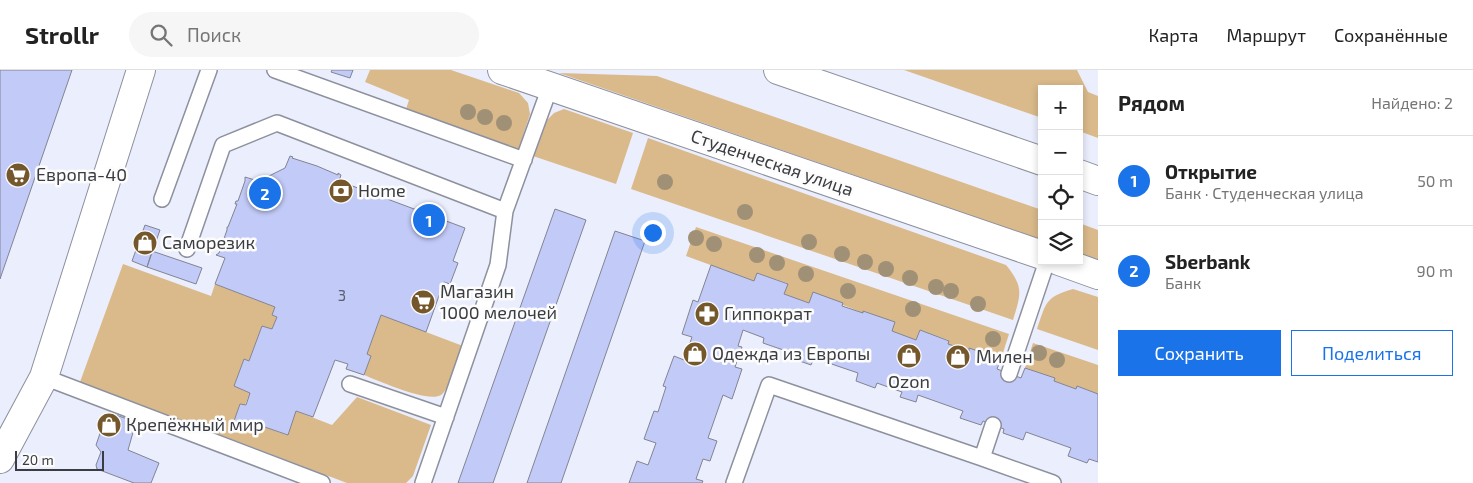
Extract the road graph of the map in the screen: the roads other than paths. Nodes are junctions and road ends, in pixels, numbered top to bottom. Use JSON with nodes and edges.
{"nodes":[{"id":1,"x":141,"y":70,"type":"edge"},
{"id":2,"x":209,"y":70,"type":"edge"},
{"id":3,"x":275,"y":70,"type":"edge"},
{"id":4,"x":502,"y":70,"type":"edge"},
{"id":5,"x":778,"y":70,"type":"edge"},
{"id":6,"x":550,"y":87,"type":"junction"},
{"id":7,"x":524,"y":160,"type":"junction"},
{"id":8,"x":1038,"y":160,"type":"edge"},
{"id":9,"x":1082,"y":175,"type":"edge"},
{"id":10,"x":1098,"y":181,"type":"edge"},
{"id":11,"x":162,"y":200,"type":"dead end"},
{"id":12,"x":506,"y":211,"type":"junction"},
{"id":13,"x":187,"y":249,"type":"dead end"},
{"id":14,"x":1038,"y":254,"type":"edge"},
{"id":15,"x":1045,"y":265,"type":"edge"},
{"id":16,"x":1070,"y":265,"type":"edge"},
{"id":17,"x":1098,"y":275,"type":"edge"},
{"id":18,"x":1010,"y":374,"type":"dead end"},
{"id":19,"x":44,"y":377,"type":"junction"},
{"id":20,"x":350,"y":384,"type":"dead end"},
{"id":21,"x":446,"y":417,"type":"junction"},
{"id":22,"x":993,"y":425,"type":"dead end"},
{"id":23,"x":982,"y":458,"type":"junction"},
{"id":24,"x":0,"y":459,"type":"edge"},
{"id":25,"x":322,"y":483,"type":"edge"},
{"id":26,"x":423,"y":483,"type":"edge"},
{"id":27,"x":734,"y":483,"type":"edge"},
{"id":28,"x":1053,"y":483,"type":"edge"}],
"edges":[{"from":1,"to":19,"type":"street"},
{"from":2,"to":11,"type":"lane"},
{"from":3,"to":7,"type":"lane"},
{"from":4,"to":6,"type":"street","name":"Студенческая улица"},
{"from":5,"to":8,"type":"street"},
{"from":6,"to":7,"type":"lane"},
{"from":6,"to":14,"type":"street","name":"Студенческая улица"},
{"from":7,"to":12,"type":"lane"},
{"from":9,"to":10,"type":"street"},
{"from":12,"to":13,"type":"lane"},
{"from":12,"to":21,"type":"lane"},
{"from":15,"to":18,"type":"lane"},
{"from":16,"to":17,"type":"street"},
{"from":19,"to":24,"type":"street"},
{"from":19,"to":25,"type":"lane"},
{"from":20,"to":21,"type":"lane"},
{"from":21,"to":26,"type":"lane"},
{"from":22,"to":23,"type":"lane"},
{"from":23,"to":27,"type":"lane"},
{"from":23,"to":28,"type":"lane"}]}
